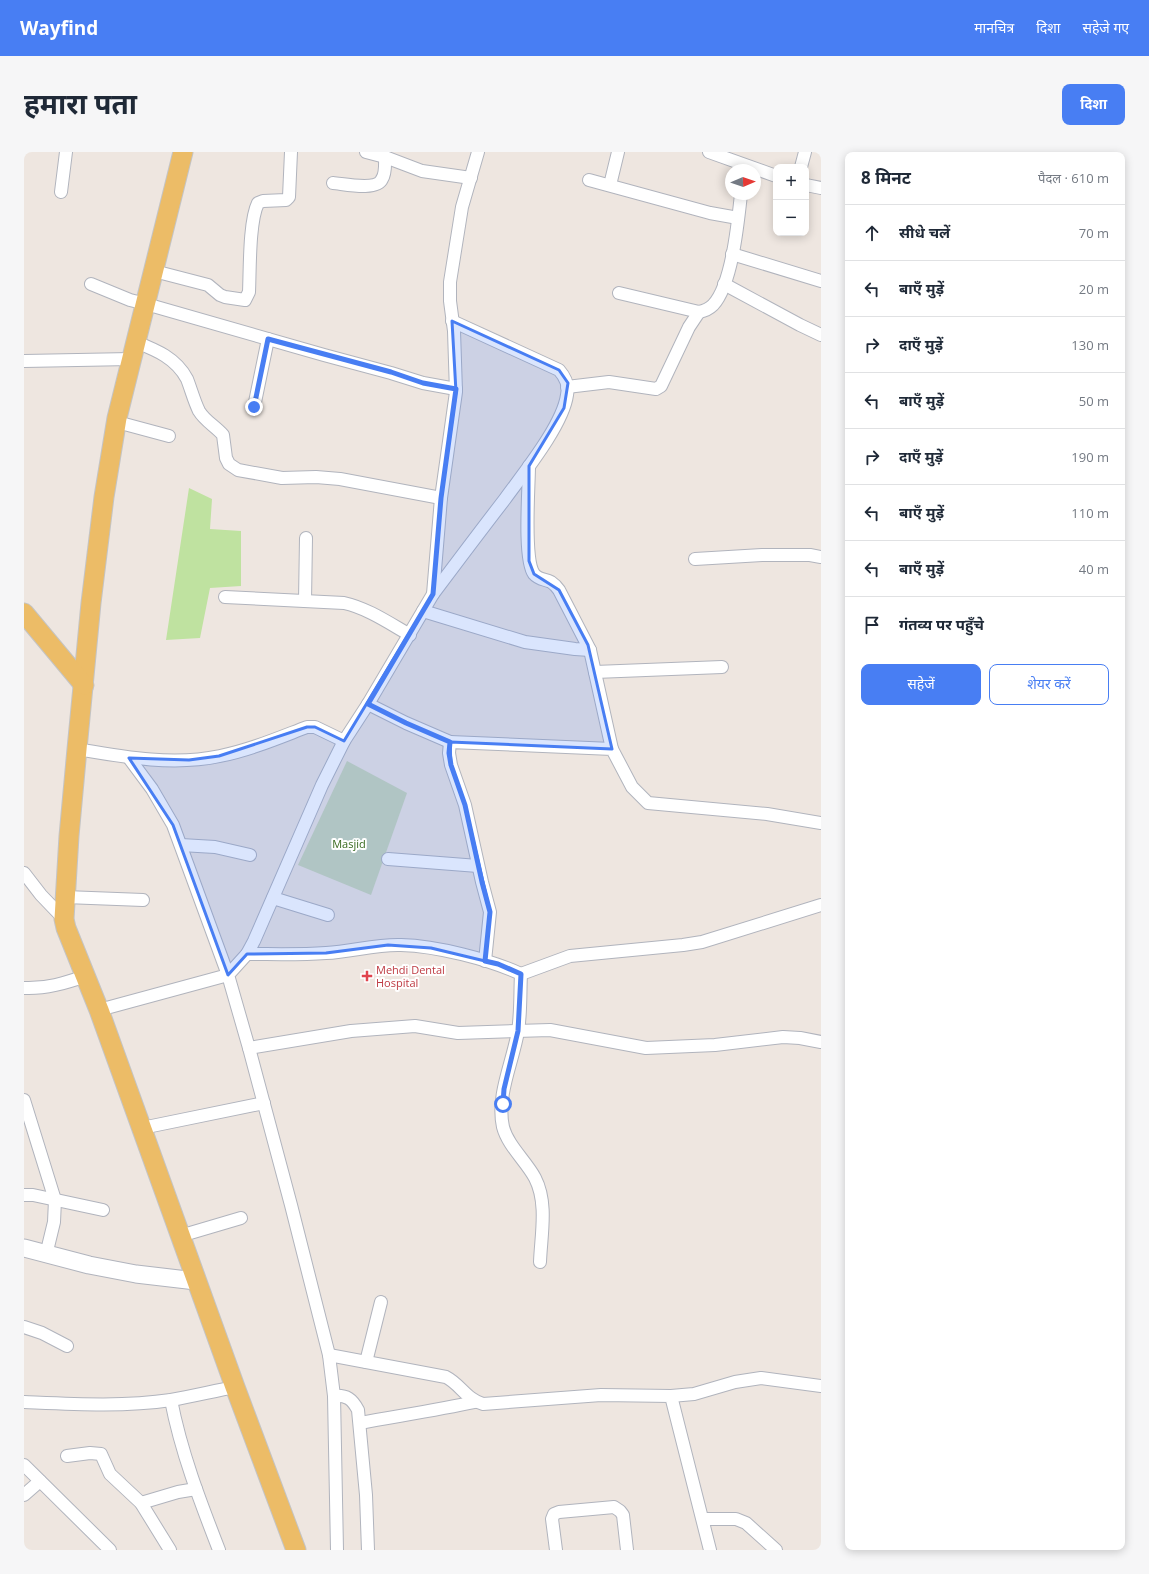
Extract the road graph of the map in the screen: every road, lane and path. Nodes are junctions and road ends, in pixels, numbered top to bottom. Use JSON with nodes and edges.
{"nodes":[{"id":1,"x":66,"y":152,"type":"edge"},
{"id":2,"x":183,"y":152,"type":"edge"},
{"id":3,"x":291,"y":152,"type":"edge"},
{"id":4,"x":366,"y":152,"type":"edge"},
{"id":5,"x":478,"y":152,"type":"edge"},
{"id":6,"x":618,"y":152,"type":"edge"},
{"id":7,"x":710,"y":152,"type":"edge"},
{"id":8,"x":805,"y":152,"type":"edge"},
{"id":9,"x":385,"y":157,"type":"junction"},
{"id":10,"x":736,"y":164,"type":"edge"},
{"id":11,"x":802,"y":164,"type":"edge"},
{"id":12,"x":761,"y":172,"type":"edge"},
{"id":13,"x":773,"y":175,"type":"edge"},
{"id":14,"x":471,"y":178,"type":"junction"},
{"id":15,"x":589,"y":180,"type":"dead end"},
{"id":16,"x":333,"y":183,"type":"dead end"},
{"id":17,"x":610,"y":186,"type":"junction"},
{"id":18,"x":809,"y":186,"type":"edge"},
{"id":19,"x":821,"y":188,"type":"edge"},
{"id":20,"x":61,"y":192,"type":"dead end"},
{"id":21,"x":740,"y":200,"type":"edge"},
{"id":22,"x":738,"y":218,"type":"junction"},
{"id":23,"x":732,"y":254,"type":"junction"},
{"id":24,"x":154,"y":271,"type":"junction"},
{"id":25,"x":821,"y":281,"type":"edge"},
{"id":26,"x":91,"y":284,"type":"dead end"},
{"id":27,"x":724,"y":284,"type":"junction"},
{"id":28,"x":619,"y":293,"type":"dead end"},
{"id":29,"x":146,"y":304,"type":"junction"},
{"id":30,"x":699,"y":312,"type":"junction"},
{"id":31,"x":452,"y":321,"type":"junction"},
{"id":32,"x":821,"y":335,"type":"edge"},
{"id":33,"x":268,"y":339,"type":"junction"},
{"id":34,"x":133,"y":350,"type":"junction"},
{"id":35,"x":24,"y":361,"type":"edge"},
{"id":36,"x":567,"y":387,"type":"junction"},
{"id":37,"x":456,"y":389,"type":"junction"},
{"id":38,"x":254,"y":407,"type":"dead end"},
{"id":39,"x":117,"y":422,"type":"junction"},
{"id":40,"x":169,"y":436,"type":"dead end"},
{"id":41,"x":529,"y":466,"type":"junction"},
{"id":42,"x":441,"y":498,"type":"junction"},
{"id":43,"x":306,"y":538,"type":"dead end"},
{"id":44,"x":821,"y":557,"type":"edge"},
{"id":45,"x":695,"y":559,"type":"dead end"},
{"id":46,"x":433,"y":594,"type":"junction"},
{"id":47,"x":225,"y":597,"type":"dead end"},
{"id":48,"x":305,"y":601,"type":"junction"},
{"id":49,"x":423,"y":611,"type":"junction"},
{"id":50,"x":24,"y":614,"type":"edge"},
{"id":51,"x":410,"y":634,"type":"junction"},
{"id":52,"x":590,"y":650,"type":"junction"},
{"id":53,"x":722,"y":667,"type":"dead end"},
{"id":54,"x":595,"y":672,"type":"junction"},
{"id":55,"x":84,"y":685,"type":"junction"},
{"id":56,"x":368,"y":704,"type":"junction"},
{"id":57,"x":344,"y":741,"type":"junction"},
{"id":58,"x":450,"y":742,"type":"junction"},
{"id":59,"x":77,"y":749,"type":"junction"},
{"id":60,"x":612,"y":749,"type":"junction"},
{"id":61,"x":129,"y":758,"type":"junction"},
{"id":62,"x":821,"y":823,"type":"edge"},
{"id":63,"x":181,"y":845,"type":"junction"},
{"id":64,"x":250,"y":854,"type":"dead end"},
{"id":65,"x":388,"y":859,"type":"dead end"},
{"id":66,"x":478,"y":866,"type":"junction"},
{"id":67,"x":24,"y":873,"type":"edge"},
{"id":68,"x":65,"y":897,"type":"junction"},
{"id":69,"x":272,"y":898,"type":"junction"},
{"id":70,"x":143,"y":900,"type":"dead end"},
{"id":71,"x":821,"y":905,"type":"edge"},
{"id":72,"x":328,"y":915,"type":"dead end"},
{"id":73,"x":64,"y":919,"type":"junction"},
{"id":74,"x":247,"y":954,"type":"junction"},
{"id":75,"x":485,"y":961,"type":"junction"},
{"id":76,"x":521,"y":974,"type":"junction"},
{"id":77,"x":228,"y":975,"type":"junction"},
{"id":78,"x":86,"y":976,"type":"junction"},
{"id":79,"x":24,"y":988,"type":"edge"},
{"id":80,"x":99,"y":1010,"type":"junction"},
{"id":81,"x":518,"y":1031,"type":"junction"},
{"id":82,"x":821,"y":1042,"type":"edge"},
{"id":83,"x":249,"y":1048,"type":"junction"},
{"id":84,"x":24,"y":1100,"type":"edge"},
{"id":85,"x":264,"y":1103,"type":"junction"},
{"id":86,"x":142,"y":1128,"type":"junction"},
{"id":87,"x":24,"y":1195,"type":"edge"},
{"id":88,"x":54,"y":1200,"type":"junction"},
{"id":89,"x":103,"y":1210,"type":"dead end"},
{"id":90,"x":241,"y":1218,"type":"dead end"},
{"id":91,"x":180,"y":1236,"type":"junction"},
{"id":92,"x":24,"y":1248,"type":"edge"},
{"id":93,"x":46,"y":1254,"type":"junction"},
{"id":94,"x":540,"y":1262,"type":"dead end"},
{"id":95,"x":196,"y":1281,"type":"junction"},
{"id":96,"x":381,"y":1302,"type":"dead end"},
{"id":97,"x":24,"y":1327,"type":"edge"},
{"id":98,"x":67,"y":1346,"type":"dead end"},
{"id":99,"x":329,"y":1356,"type":"junction"},
{"id":100,"x":366,"y":1362,"type":"junction"},
{"id":101,"x":821,"y":1386,"type":"edge"},
{"id":102,"x":235,"y":1387,"type":"junction"},
{"id":103,"x":334,"y":1396,"type":"junction"},
{"id":104,"x":671,"y":1396,"type":"junction"},
{"id":105,"x":170,"y":1400,"type":"junction"},
{"id":106,"x":24,"y":1402,"type":"edge"},
{"id":107,"x":475,"y":1402,"type":"junction"},
{"id":108,"x":360,"y":1423,"type":"junction"},
{"id":109,"x":67,"y":1456,"type":"dead end"},
{"id":110,"x":24,"y":1465,"type":"edge"},
{"id":111,"x":40,"y":1481,"type":"junction"},
{"id":112,"x":196,"y":1489,"type":"junction"},
{"id":113,"x":24,"y":1495,"type":"edge"},
{"id":114,"x":141,"y":1503,"type":"junction"},
{"id":115,"x":703,"y":1519,"type":"junction"},
{"id":116,"x":110,"y":1550,"type":"edge"},
{"id":117,"x":170,"y":1550,"type":"edge"},
{"id":118,"x":219,"y":1550,"type":"edge"},
{"id":119,"x":296,"y":1550,"type":"edge"},
{"id":120,"x":337,"y":1550,"type":"edge"},
{"id":121,"x":368,"y":1550,"type":"edge"},
{"id":122,"x":556,"y":1550,"type":"edge"},
{"id":123,"x":627,"y":1550,"type":"edge"},
{"id":124,"x":710,"y":1550,"type":"edge"},
{"id":125,"x":776,"y":1550,"type":"edge"}],
"edges":[{"from":1,"to":20,"type":"street"},
{"from":2,"to":24,"type":"main road"},
{"from":3,"to":24,"type":"street"},
{"from":4,"to":9,"type":"street"},
{"from":5,"to":14,"type":"street"},
{"from":6,"to":17,"type":"street"},
{"from":7,"to":10,"type":"street"},
{"from":8,"to":11,"type":"street"},
{"from":9,"to":14,"type":"street"},
{"from":9,"to":16,"type":"street"},
{"from":12,"to":13,"type":"street"},
{"from":14,"to":31,"type":"street"},
{"from":15,"to":17,"type":"street"},
{"from":17,"to":22,"type":"street"},
{"from":18,"to":19,"type":"street"},
{"from":21,"to":22,"type":"street"},
{"from":22,"to":23,"type":"street"},
{"from":23,"to":25,"type":"street"},
{"from":23,"to":27,"type":"street"},
{"from":24,"to":29,"type":"main road"},
{"from":26,"to":29,"type":"street"},
{"from":27,"to":30,"type":"street"},
{"from":27,"to":32,"type":"street"},
{"from":28,"to":30,"type":"street"},
{"from":29,"to":33,"type":"street"},
{"from":29,"to":34,"type":"main road"},
{"from":30,"to":36,"type":"street"},
{"from":31,"to":36,"type":"street"},
{"from":31,"to":37,"type":"street"},
{"from":33,"to":37,"type":"street"},
{"from":33,"to":38,"type":"street"},
{"from":34,"to":35,"type":"street"},
{"from":34,"to":39,"type":"main road"},
{"from":34,"to":42,"type":"street"},
{"from":36,"to":41,"type":"street"},
{"from":37,"to":42,"type":"street"},
{"from":39,"to":40,"type":"street"},
{"from":39,"to":55,"type":"main road"},
{"from":41,"to":46,"type":"street"},
{"from":41,"to":52,"type":"street"},
{"from":42,"to":46,"type":"street"},
{"from":43,"to":48,"type":"street"},
{"from":44,"to":45,"type":"street"},
{"from":46,"to":49,"type":"street"},
{"from":47,"to":48,"type":"street"},
{"from":48,"to":51,"type":"street"},
{"from":49,"to":51,"type":"street"},
{"from":49,"to":52,"type":"street"},
{"from":50,"to":55,"type":"main road"},
{"from":51,"to":56,"type":"street"},
{"from":52,"to":54,"type":"street"},
{"from":53,"to":54,"type":"street"},
{"from":54,"to":60,"type":"street"},
{"from":55,"to":59,"type":"main road"},
{"from":56,"to":57,"type":"street"},
{"from":56,"to":58,"type":"street"},
{"from":57,"to":61,"type":"street"},
{"from":57,"to":69,"type":"street"},
{"from":58,"to":60,"type":"street"},
{"from":58,"to":66,"type":"street"},
{"from":59,"to":61,"type":"street"},
{"from":59,"to":68,"type":"main road"},
{"from":60,"to":62,"type":"street"},
{"from":61,"to":63,"type":"street"},
{"from":63,"to":64,"type":"street"},
{"from":63,"to":77,"type":"street"},
{"from":65,"to":66,"type":"street"},
{"from":66,"to":75,"type":"street"},
{"from":67,"to":73,"type":"street"},
{"from":68,"to":70,"type":"street"},
{"from":68,"to":73,"type":"main road"},
{"from":69,"to":72,"type":"street"},
{"from":69,"to":74,"type":"street"},
{"from":71,"to":76,"type":"street"},
{"from":73,"to":78,"type":"main road"},
{"from":74,"to":75,"type":"street"},
{"from":74,"to":77,"type":"street"},
{"from":75,"to":76,"type":"street"},
{"from":76,"to":81,"type":"street"},
{"from":77,"to":80,"type":"street"},
{"from":77,"to":83,"type":"street"},
{"from":78,"to":79,"type":"street"},
{"from":78,"to":80,"type":"main road"},
{"from":80,"to":86,"type":"main road"},
{"from":81,"to":82,"type":"street"},
{"from":81,"to":83,"type":"street"},
{"from":81,"to":94,"type":"street"},
{"from":83,"to":85,"type":"street"},
{"from":84,"to":88,"type":"street"},
{"from":85,"to":86,"type":"street"},
{"from":85,"to":99,"type":"street"},
{"from":86,"to":91,"type":"main road"},
{"from":87,"to":88,"type":"street"},
{"from":88,"to":89,"type":"street"},
{"from":88,"to":93,"type":"street"},
{"from":90,"to":91,"type":"street"},
{"from":91,"to":95,"type":"main road"},
{"from":92,"to":93,"type":"street"},
{"from":93,"to":95,"type":"street"},
{"from":95,"to":102,"type":"main road"},
{"from":96,"to":100,"type":"street"},
{"from":97,"to":98,"type":"street"},
{"from":99,"to":100,"type":"street"},
{"from":99,"to":103,"type":"street"},
{"from":100,"to":107,"type":"street"},
{"from":101,"to":104,"type":"street"},
{"from":102,"to":105,"type":"street"},
{"from":102,"to":119,"type":"main road"},
{"from":103,"to":108,"type":"street"},
{"from":103,"to":120,"type":"street"},
{"from":104,"to":107,"type":"street"},
{"from":104,"to":115,"type":"street"},
{"from":105,"to":106,"type":"street"},
{"from":105,"to":112,"type":"street"},
{"from":107,"to":108,"type":"street"},
{"from":108,"to":121,"type":"street"},
{"from":109,"to":114,"type":"street"},
{"from":110,"to":111,"type":"street"},
{"from":111,"to":113,"type":"street"},
{"from":111,"to":116,"type":"street"},
{"from":112,"to":114,"type":"street"},
{"from":112,"to":118,"type":"street"},
{"from":114,"to":117,"type":"street"},
{"from":115,"to":124,"type":"street"},
{"from":115,"to":125,"type":"street"},
{"from":122,"to":123,"type":"street"}]}
